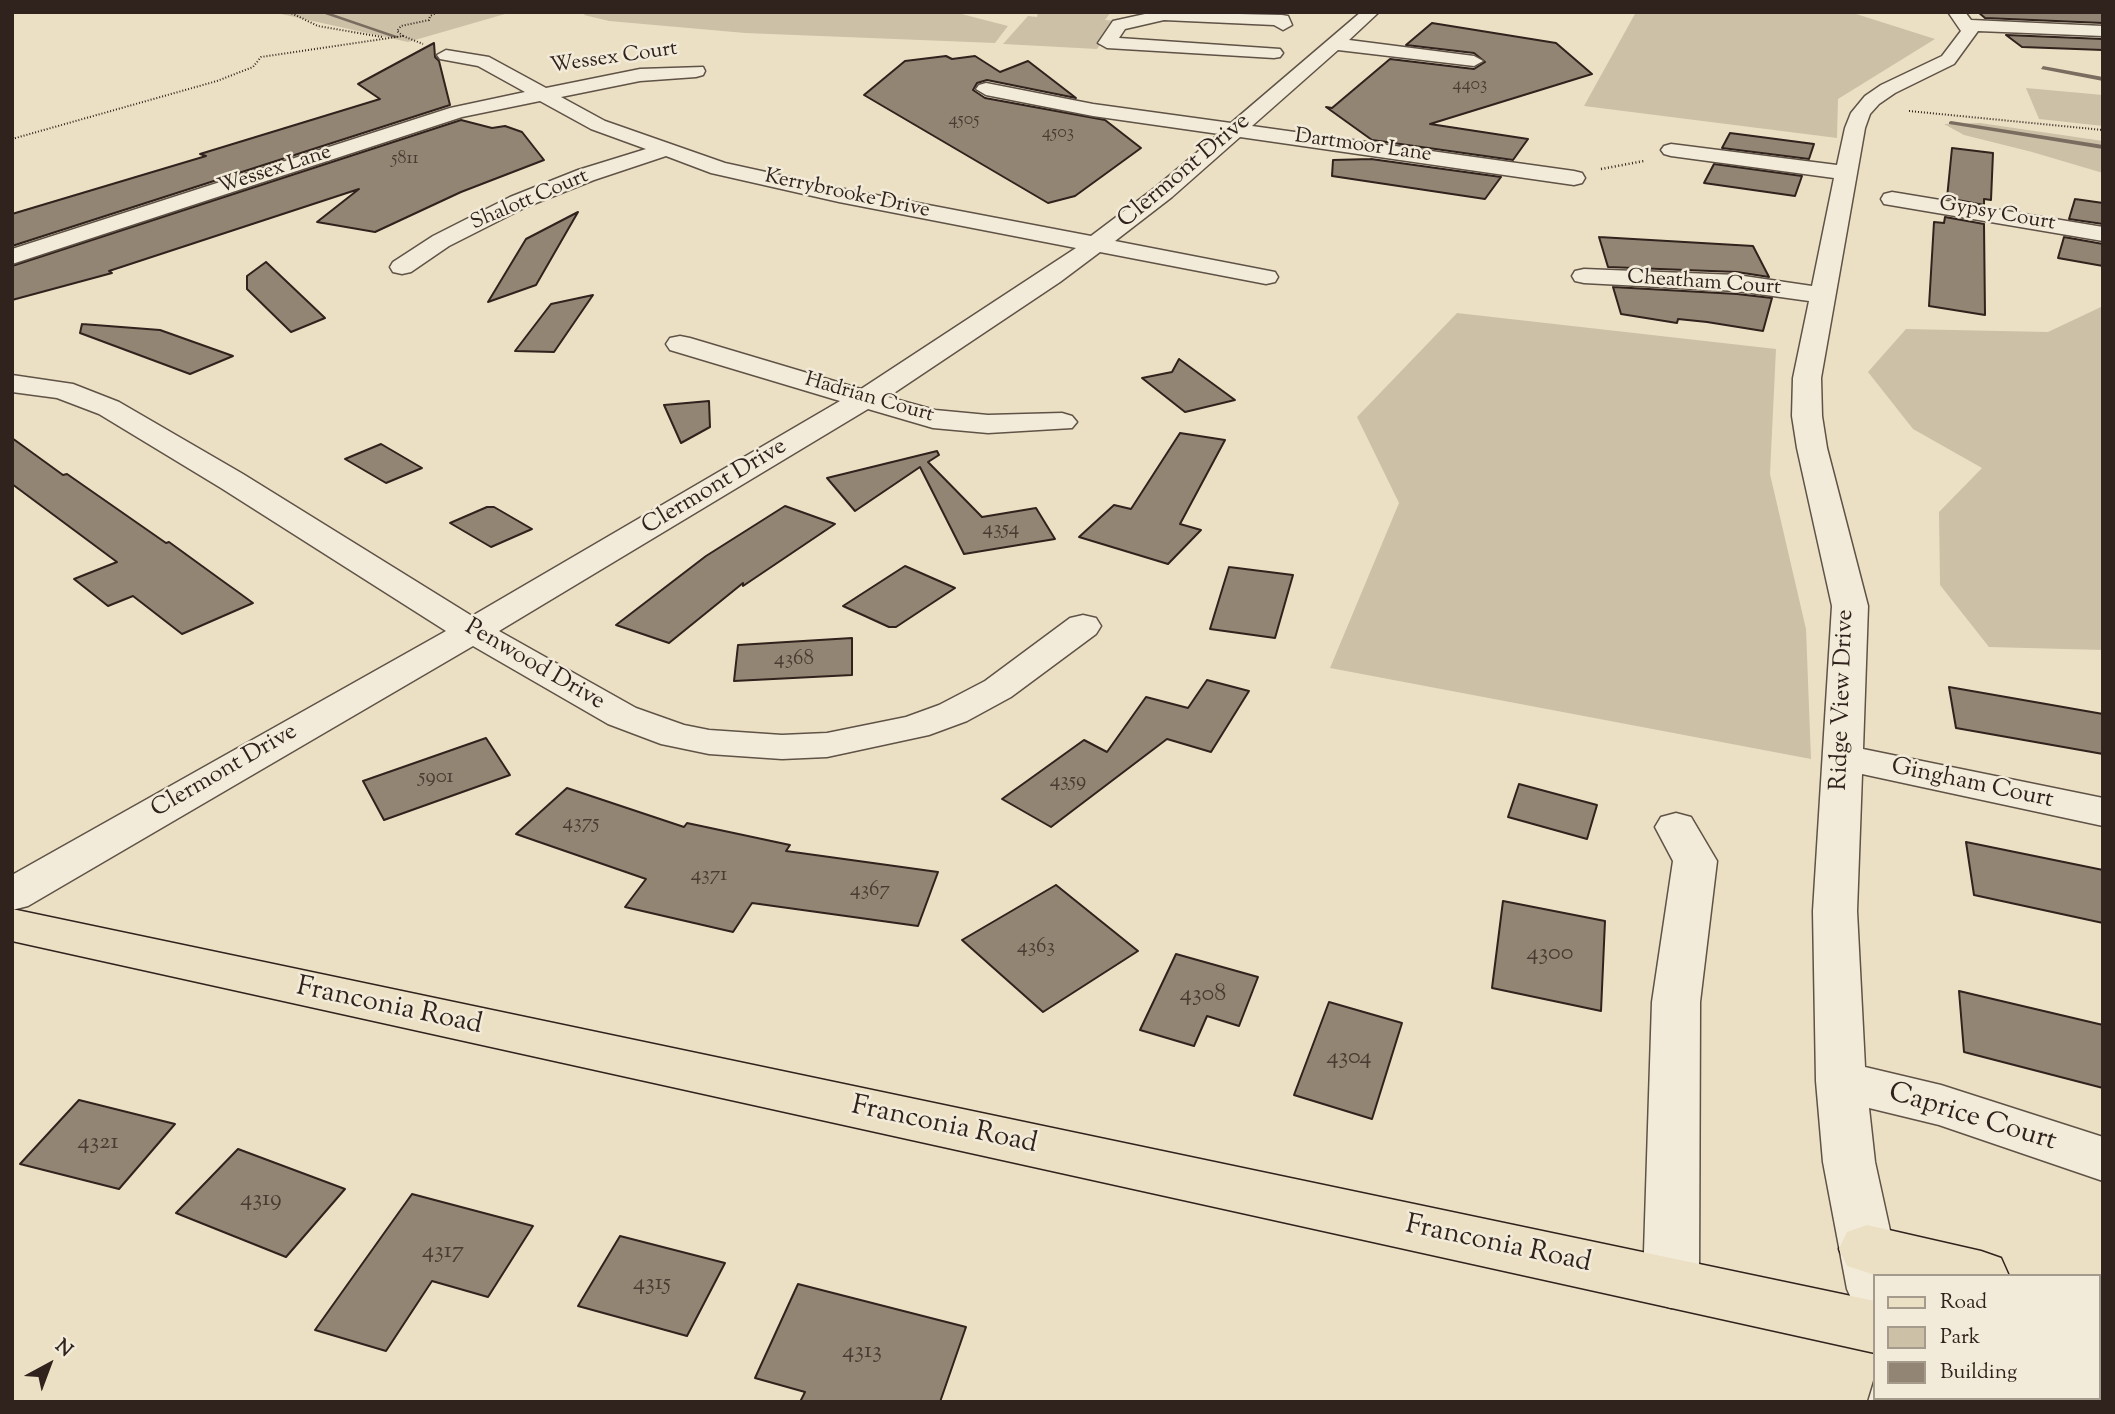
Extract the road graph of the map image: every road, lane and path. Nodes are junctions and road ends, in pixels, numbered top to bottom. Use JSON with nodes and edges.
{"nodes":[{"id":1,"x":289,"y":12,"type":"edge"},
{"id":2,"x":438,"y":12,"type":"edge"},
{"id":3,"x":1360,"y":15,"type":"edge"},
{"id":4,"x":1961,"y":19,"type":"edge"},
{"id":5,"x":2103,"y":32,"type":"edge"},
{"id":6,"x":403,"y":36,"type":"junction"},
{"id":7,"x":388,"y":38,"type":"junction"},
{"id":8,"x":1326,"y":52,"type":"junction"},
{"id":9,"x":1274,"y":53,"type":"junction"},
{"id":10,"x":446,"y":55,"type":"joint"},
{"id":11,"x":1474,"y":61,"type":"dead end"},
{"id":12,"x":696,"y":71,"type":"dead end"},
{"id":13,"x":986,"y":89,"type":"dead end"},
{"id":14,"x":540,"y":94,"type":"junction"},
{"id":15,"x":1899,"y":110,"type":"dead end"},
{"id":16,"x":1236,"y":130,"type":"junction"},
{"id":17,"x":2103,"y":130,"type":"edge"},
{"id":18,"x":12,"y":139,"type":"edge"},
{"id":19,"x":665,"y":150,"type":"junction"},
{"id":20,"x":1671,"y":150,"type":"joint"},
{"id":21,"x":1847,"y":173,"type":"junction"},
{"id":22,"x":1574,"y":178,"type":"joint"},
{"id":23,"x":1892,"y":199,"type":"dead end"},
{"id":24,"x":2103,"y":234,"type":"edge"},
{"id":25,"x":1096,"y":244,"type":"junction"},
{"id":26,"x":12,"y":257,"type":"edge"},
{"id":27,"x":402,"y":267,"type":"dead end"},
{"id":28,"x":1584,"y":276,"type":"dead end"},
{"id":29,"x":1266,"y":277,"type":"dead end"},
{"id":30,"x":1823,"y":295,"type":"junction"},
{"id":31,"x":680,"y":344,"type":"dead end"},
{"id":32,"x":12,"y":383,"type":"edge"},
{"id":33,"x":864,"y":399,"type":"junction"},
{"id":34,"x":1062,"y":422,"type":"dead end"},
{"id":35,"x":1083,"y":625,"type":"dead end"},
{"id":36,"x":474,"y":631,"type":"junction"},
{"id":37,"x":1841,"y":757,"type":"junction"},
{"id":38,"x":2103,"y":812,"type":"edge"},
{"id":39,"x":1676,"y":827,"type":"dead end"},
{"id":40,"x":12,"y":895,"type":"edge"},
{"id":41,"x":12,"y":925,"type":"edge"},
{"id":42,"x":1841,"y":1081,"type":"junction"},
{"id":43,"x":2103,"y":1159,"type":"edge"},
{"id":44,"x":1871,"y":1269,"type":"edge"},
{"id":45,"x":1950,"y":1274,"type":"edge"},
{"id":46,"x":1671,"y":1283,"type":"junction"},
{"id":47,"x":1874,"y":1327,"type":"edge"}],
"edges":[{"from":1,"to":7,"type":"path"},
{"from":2,"to":6,"type":"path"},
{"from":3,"to":8,"type":"street","name":"Clermont Drive"},
{"from":4,"to":5,"type":"street"},
{"from":4,"to":21,"type":"street","name":"Ridge View Drive"},
{"from":6,"to":7,"type":"path"},
{"from":6,"to":10,"type":"path"},
{"from":7,"to":18,"type":"path"},
{"from":8,"to":9,"type":"street"},
{"from":8,"to":11,"type":"street"},
{"from":8,"to":16,"type":"street","name":"Clermont Drive"},
{"from":9,"to":9,"type":"street"},
{"from":10,"to":14,"type":"street","name":"Kerrybrooke Drive"},
{"from":12,"to":14,"type":"street","name":"Wessex Court"},
{"from":13,"to":16,"type":"street","name":"Dartmoor Lane"},
{"from":14,"to":19,"type":"street","name":"Kerrybrooke Drive"},
{"from":14,"to":26,"type":"street","name":"Wessex Lane"},
{"from":15,"to":17,"type":"path"},
{"from":16,"to":22,"type":"street","name":"Dartmoor Lane"},
{"from":16,"to":25,"type":"street","name":"Clermont Drive"},
{"from":19,"to":25,"type":"street","name":"Kerrybrooke Drive"},
{"from":19,"to":27,"type":"street","name":"Shalott Court"},
{"from":20,"to":21,"type":"street"},
{"from":20,"to":22,"type":"path"},
{"from":21,"to":30,"type":"street","name":"Ridge View Drive"},
{"from":23,"to":24,"type":"street","name":"Gypsy Court"},
{"from":25,"to":29,"type":"street","name":"Kerrybrooke Drive"},
{"from":25,"to":33,"type":"street","name":"Clermont Drive"},
{"from":28,"to":30,"type":"street","name":"Cheatham Court"},
{"from":30,"to":37,"type":"street","name":"Ridge View Drive"},
{"from":31,"to":33,"type":"street","name":"Hadrian Court"},
{"from":32,"to":36,"type":"street","name":"Penwood Drive"},
{"from":33,"to":34,"type":"street","name":"Hadrian Court"},
{"from":33,"to":36,"type":"street","name":"Clermont Drive"},
{"from":35,"to":36,"type":"street","name":"Penwood Drive"},
{"from":36,"to":40,"type":"street","name":"Clermont Drive"},
{"from":37,"to":38,"type":"street","name":"Gingham Court"},
{"from":37,"to":42,"type":"street","name":"Ridge View Drive"},
{"from":39,"to":46,"type":"street"},
{"from":41,"to":46,"type":"main road","name":"Franconia Road"},
{"from":42,"to":43,"type":"street","name":"Caprice Court"},
{"from":42,"to":44,"type":"street","name":"Ridge View Drive"},
{"from":44,"to":45,"type":"main road"},
{"from":46,"to":47,"type":"main road","name":"Franconia Road"}]}
